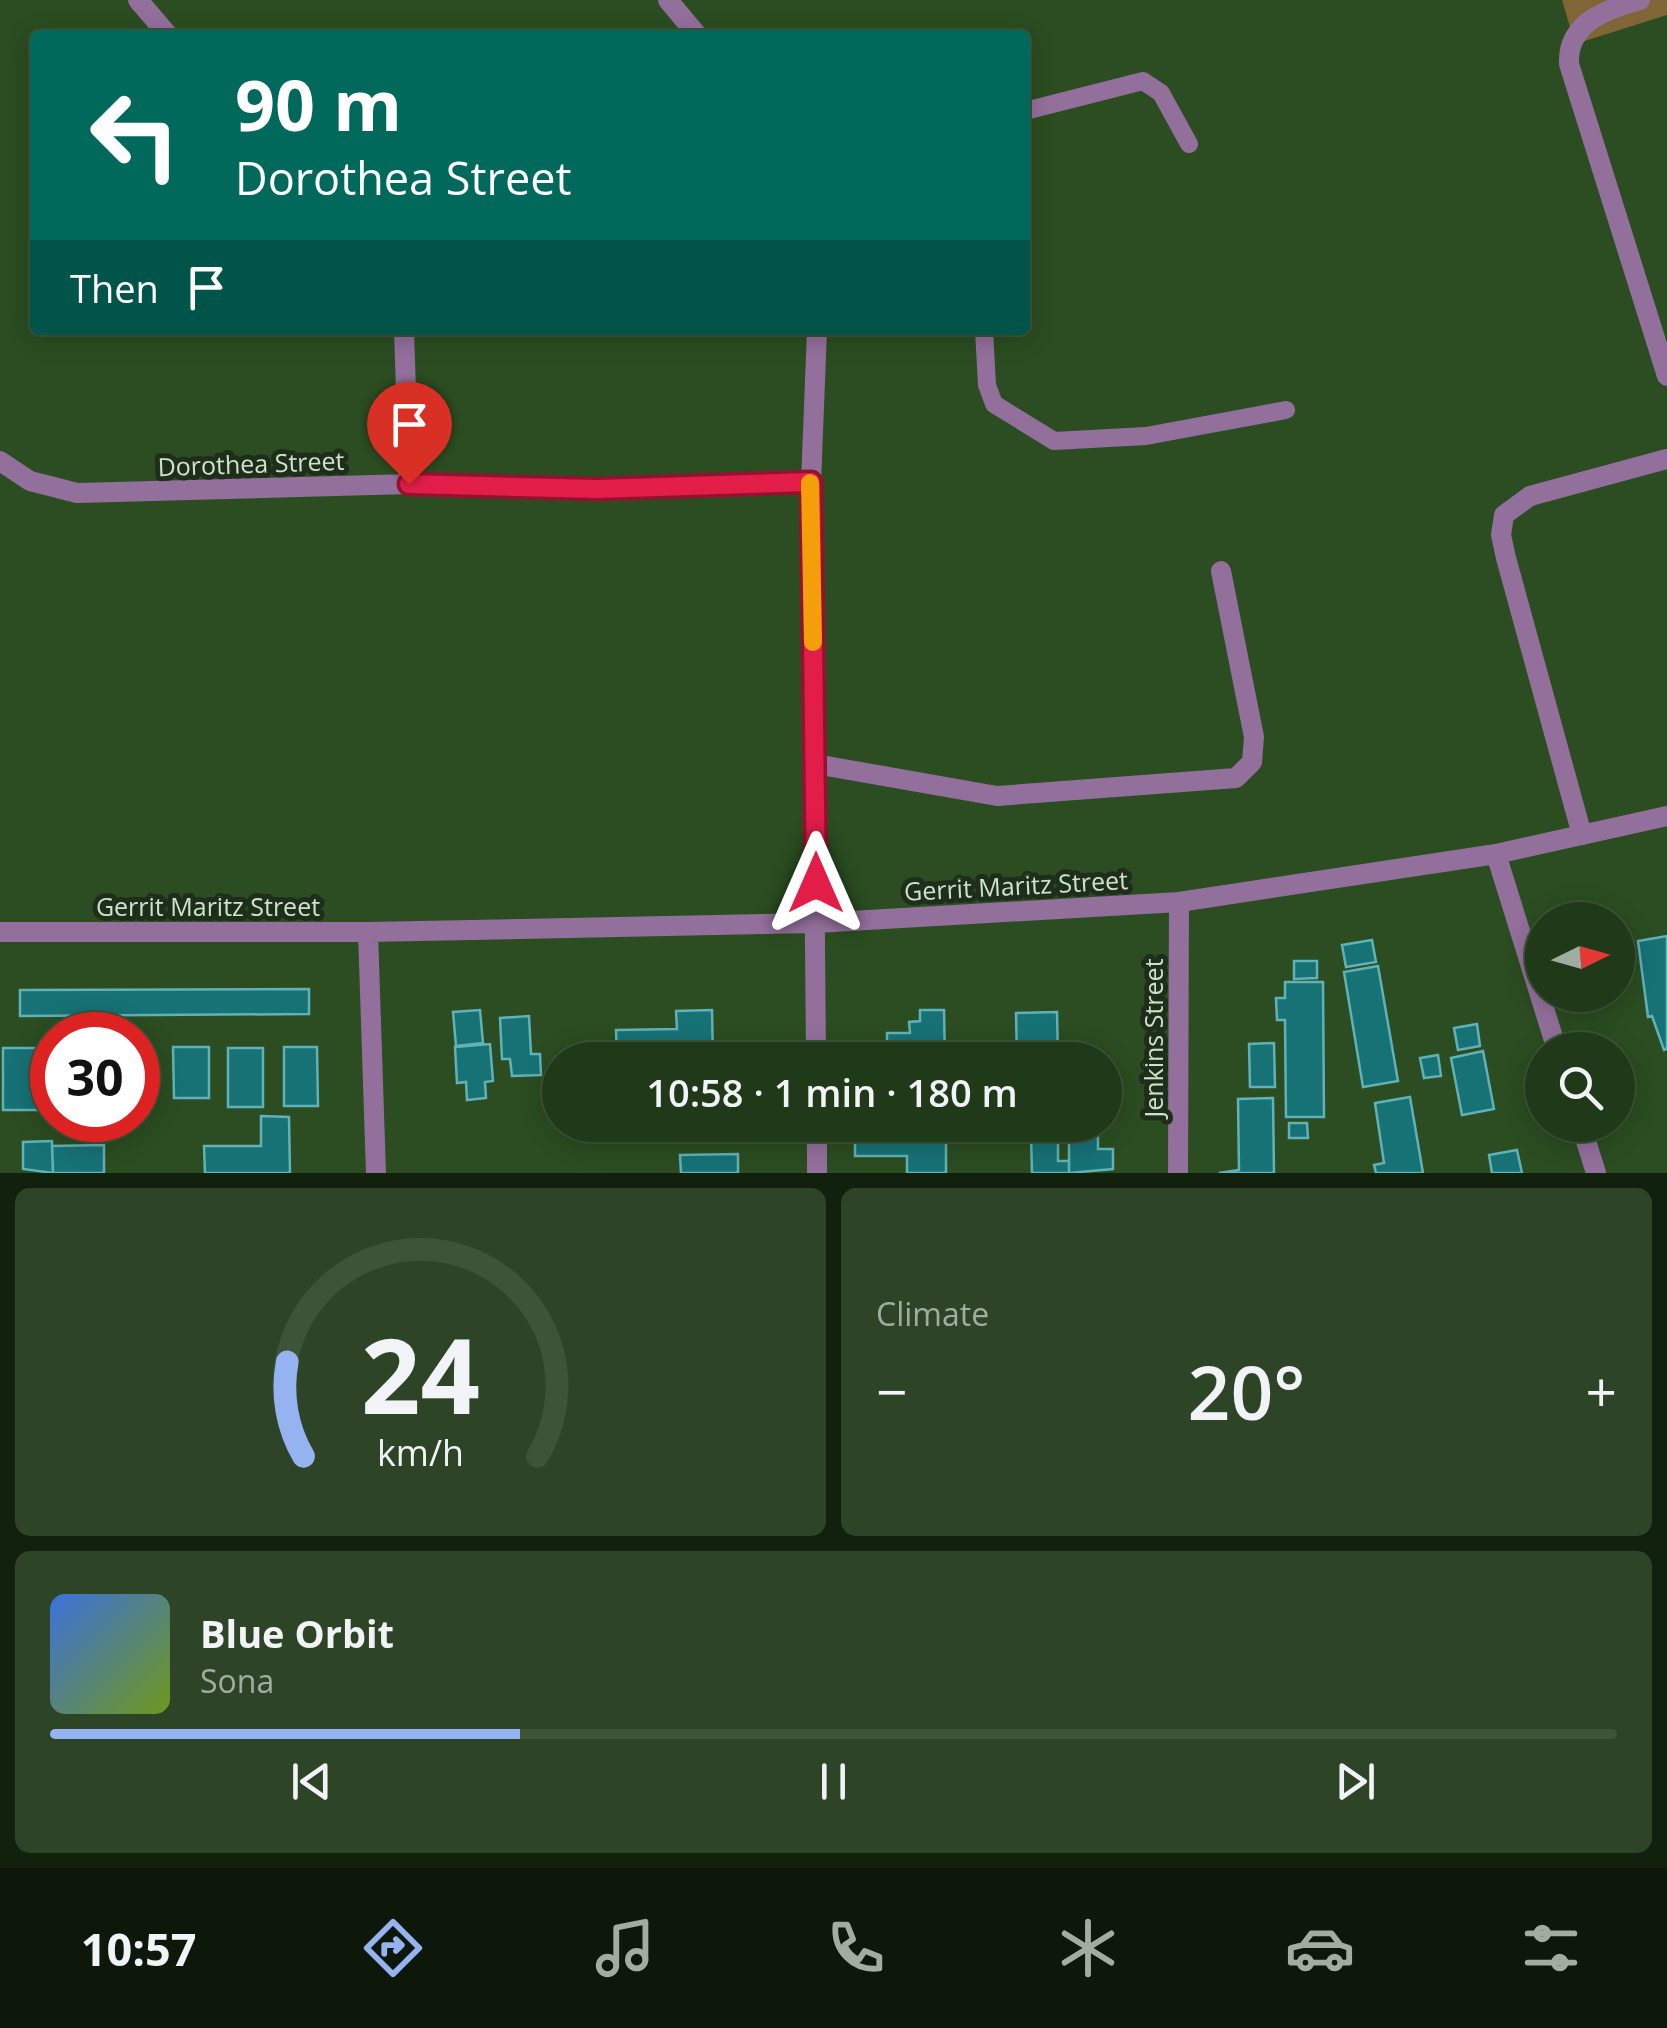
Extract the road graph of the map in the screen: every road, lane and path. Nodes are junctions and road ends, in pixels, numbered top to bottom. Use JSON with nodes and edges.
{"nodes":[{"id":1,"x":138,"y":0,"type":"edge"},
{"id":2,"x":668,"y":0,"type":"edge"},
{"id":3,"x":1640,"y":0,"type":"edge"},
{"id":4,"x":164,"y":30,"type":"edge"},
{"id":5,"x":693,"y":30,"type":"edge"},
{"id":6,"x":1030,"y":110,"type":"edge"},
{"id":7,"x":1188,"y":144,"type":"dead end"},
{"id":8,"x":404,"y":335,"type":"edge"},
{"id":9,"x":816,"y":335,"type":"edge"},
{"id":10,"x":984,"y":335,"type":"edge"},
{"id":11,"x":1667,"y":376,"type":"edge"},
{"id":12,"x":1286,"y":410,"type":"dead end"},
{"id":13,"x":1667,"y":459,"type":"edge"},
{"id":14,"x":0,"y":460,"type":"edge"},
{"id":15,"x":811,"y":482,"type":"junction"},
{"id":16,"x":409,"y":484,"type":"junction"},
{"id":17,"x":1221,"y":571,"type":"dead end"},
{"id":18,"x":815,"y":764,"type":"junction"},
{"id":19,"x":1667,"y":816,"type":"edge"},
{"id":20,"x":1582,"y":834,"type":"junction"},
{"id":21,"x":1496,"y":854,"type":"junction"},
{"id":22,"x":1179,"y":902,"type":"junction"},
{"id":23,"x":816,"y":923,"type":"junction"},
{"id":24,"x":0,"y":932,"type":"edge"},
{"id":25,"x":368,"y":932,"type":"junction"},
{"id":26,"x":1551,"y":1032,"type":"edge"},
{"id":27,"x":816,"y":1042,"type":"edge"},
{"id":28,"x":817,"y":1142,"type":"edge"},
{"id":29,"x":1586,"y":1142,"type":"edge"},
{"id":30,"x":376,"y":1173,"type":"edge"},
{"id":31,"x":817,"y":1173,"type":"edge"},
{"id":32,"x":1178,"y":1173,"type":"edge"},
{"id":33,"x":1596,"y":1173,"type":"edge"}],
"edges":[{"from":1,"to":4,"type":"street"},
{"from":2,"to":5,"type":"street"},
{"from":3,"to":11,"type":"street"},
{"from":6,"to":7,"type":"lane"},
{"from":8,"to":16,"type":"street"},
{"from":9,"to":15,"type":"street"},
{"from":10,"to":12,"type":"lane"},
{"from":13,"to":20,"type":"street"},
{"from":14,"to":16,"type":"street","name":"Dorothea Street"},
{"from":15,"to":16,"type":"street","name":"Dorothea Street"},
{"from":15,"to":18,"type":"street"},
{"from":17,"to":18,"type":"street"},
{"from":18,"to":23,"type":"street"},
{"from":19,"to":20,"type":"street","name":"Gerrit Maritz Street"},
{"from":20,"to":21,"type":"street","name":"Gerrit Maritz Street"},
{"from":21,"to":22,"type":"street","name":"Gerrit Maritz Street"},
{"from":21,"to":26,"type":"street"},
{"from":22,"to":23,"type":"street","name":"Gerrit Maritz Street"},
{"from":22,"to":32,"type":"street","name":"Jenkins Street"},
{"from":23,"to":25,"type":"street","name":"Gerrit Maritz Street"},
{"from":23,"to":27,"type":"street"},
{"from":24,"to":25,"type":"street","name":"Gerrit Maritz Street"},
{"from":25,"to":30,"type":"street"},
{"from":28,"to":31,"type":"street"},
{"from":29,"to":33,"type":"street"}]}
